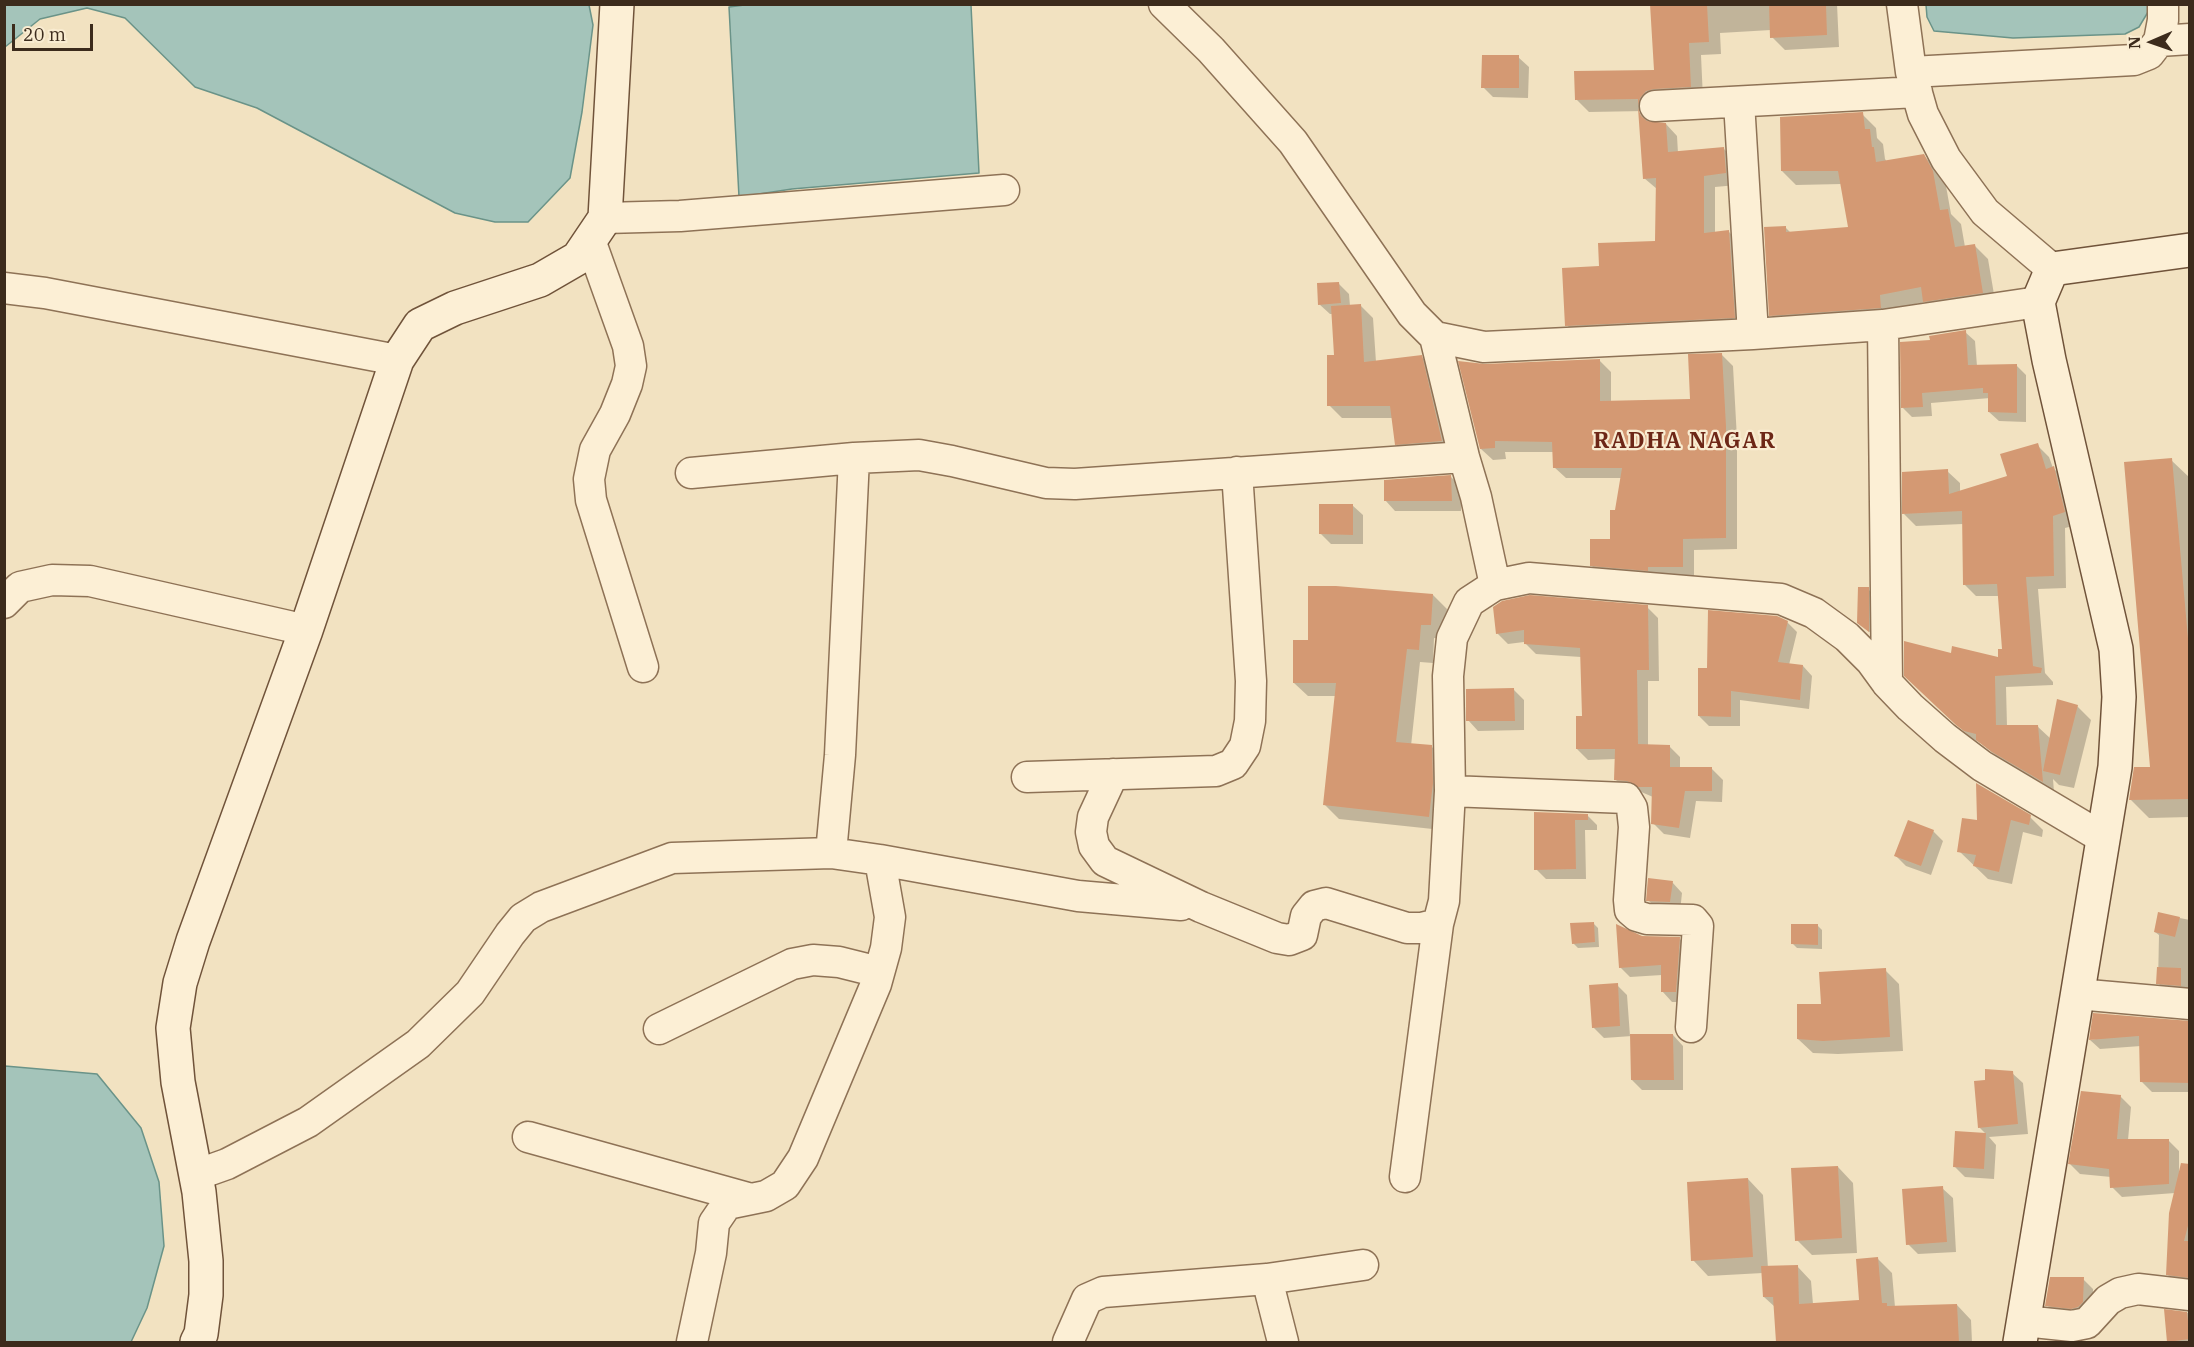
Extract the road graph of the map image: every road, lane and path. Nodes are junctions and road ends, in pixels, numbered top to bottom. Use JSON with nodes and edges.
{"nodes":[{"id":1,"x":617,"y":4,"type":"edge"},
{"id":2,"x":1164,"y":4,"type":"edge"},
{"id":3,"x":1902,"y":4,"type":"edge"},
{"id":4,"x":2163,"y":4,"type":"edge"},
{"id":5,"x":2190,"y":39,"type":"edge"},
{"id":6,"x":2159,"y":41,"type":"junction"},
{"id":7,"x":1914,"y":82,"type":"junction"},
{"id":8,"x":1739,"y":102,"type":"junction"},
{"id":9,"x":1655,"y":106,"type":"dead end"},
{"id":10,"x":1004,"y":190,"type":"dead end"},
{"id":11,"x":597,"y":229,"type":"junction"},
{"id":12,"x":2190,"y":250,"type":"edge"},
{"id":13,"x":2052,"y":269,"type":"junction"},
{"id":14,"x":4,"y":288,"type":"edge"},
{"id":15,"x":2038,"y":302,"type":"junction"},
{"id":16,"x":1882,"y":326,"type":"junction"},
{"id":17,"x":1752,"y":334,"type":"junction"},
{"id":18,"x":1435,"y":337,"type":"junction"},
{"id":19,"x":398,"y":360,"type":"junction"},
{"id":20,"x":1464,"y":457,"type":"junction"},
{"id":21,"x":854,"y":458,"type":"junction"},
{"id":22,"x":1237,"y":472,"type":"junction"},
{"id":23,"x":691,"y":473,"type":"dead end"},
{"id":24,"x":1495,"y":585,"type":"junction"},
{"id":25,"x":4,"y":603,"type":"edge"},
{"id":26,"x":306,"y":630,"type":"junction"},
{"id":27,"x":643,"y":667,"type":"dead end"},
{"id":28,"x":1887,"y":683,"type":"junction"},
{"id":29,"x":1113,"y":774,"type":"junction"},
{"id":30,"x":1027,"y":777,"type":"dead end"},
{"id":31,"x":1450,"y":791,"type":"junction"},
{"id":32,"x":2103,"y":838,"type":"junction"},
{"id":33,"x":831,"y":853,"type":"junction"},
{"id":34,"x":880,"y":860,"type":"junction"},
{"id":35,"x":1202,"y":907,"type":"junction"},
{"id":36,"x":1438,"y":924,"type":"junction"},
{"id":37,"x":879,"y":972,"type":"junction"},
{"id":38,"x":2077,"y":994,"type":"junction"},
{"id":39,"x":2190,"y":1004,"type":"edge"},
{"id":40,"x":1691,"y":1028,"type":"dead end"},
{"id":41,"x":659,"y":1029,"type":"dead end"},
{"id":42,"x":528,"y":1137,"type":"dead end"},
{"id":43,"x":196,"y":1175,"type":"junction"},
{"id":44,"x":1405,"y":1178,"type":"dead end"},
{"id":45,"x":751,"y":1199,"type":"junction"},
{"id":46,"x":1363,"y":1265,"type":"dead end"},
{"id":47,"x":1267,"y":1279,"type":"junction"},
{"id":48,"x":2190,"y":1295,"type":"edge"},
{"id":49,"x":2022,"y":1332,"type":"edge"},
{"id":50,"x":197,"y":1342,"type":"edge"},
{"id":51,"x":692,"y":1342,"type":"edge"},
{"id":52,"x":1068,"y":1342,"type":"edge"},
{"id":53,"x":1283,"y":1342,"type":"edge"}],
"edges":[{"from":1,"to":11,"type":"street"},
{"from":2,"to":18,"type":"street"},
{"from":3,"to":7,"type":"street"},
{"from":4,"to":6,"type":"street"},
{"from":5,"to":6,"type":"street"},
{"from":6,"to":7,"type":"street"},
{"from":7,"to":8,"type":"street"},
{"from":7,"to":13,"type":"street"},
{"from":8,"to":9,"type":"street"},
{"from":8,"to":17,"type":"street"},
{"from":10,"to":11,"type":"street"},
{"from":11,"to":19,"type":"street"},
{"from":11,"to":27,"type":"street"},
{"from":12,"to":13,"type":"street"},
{"from":13,"to":15,"type":"street"},
{"from":14,"to":19,"type":"street"},
{"from":15,"to":16,"type":"street"},
{"from":15,"to":32,"type":"street"},
{"from":16,"to":17,"type":"street"},
{"from":16,"to":28,"type":"street"},
{"from":17,"to":18,"type":"street"},
{"from":18,"to":20,"type":"street"},
{"from":19,"to":26,"type":"street"},
{"from":20,"to":22,"type":"street"},
{"from":20,"to":24,"type":"street"},
{"from":21,"to":22,"type":"street"},
{"from":21,"to":23,"type":"street"},
{"from":21,"to":33,"type":"street"},
{"from":22,"to":29,"type":"street"},
{"from":24,"to":28,"type":"street"},
{"from":24,"to":31,"type":"street"},
{"from":25,"to":26,"type":"street"},
{"from":26,"to":43,"type":"street"},
{"from":28,"to":32,"type":"street"},
{"from":29,"to":30,"type":"street"},
{"from":29,"to":35,"type":"street"},
{"from":31,"to":36,"type":"street"},
{"from":31,"to":40,"type":"street"},
{"from":32,"to":38,"type":"street"},
{"from":33,"to":34,"type":"street"},
{"from":33,"to":43,"type":"street"},
{"from":34,"to":35,"type":"street"},
{"from":34,"to":37,"type":"street"},
{"from":35,"to":36,"type":"street"},
{"from":36,"to":44,"type":"street"},
{"from":37,"to":41,"type":"street"},
{"from":37,"to":45,"type":"street"},
{"from":38,"to":39,"type":"street"},
{"from":38,"to":49,"type":"street"},
{"from":42,"to":45,"type":"street"},
{"from":43,"to":50,"type":"street"},
{"from":45,"to":51,"type":"street"},
{"from":46,"to":47,"type":"street"},
{"from":47,"to":52,"type":"street"},
{"from":47,"to":53,"type":"street"},
{"from":48,"to":49,"type":"street"}]}
